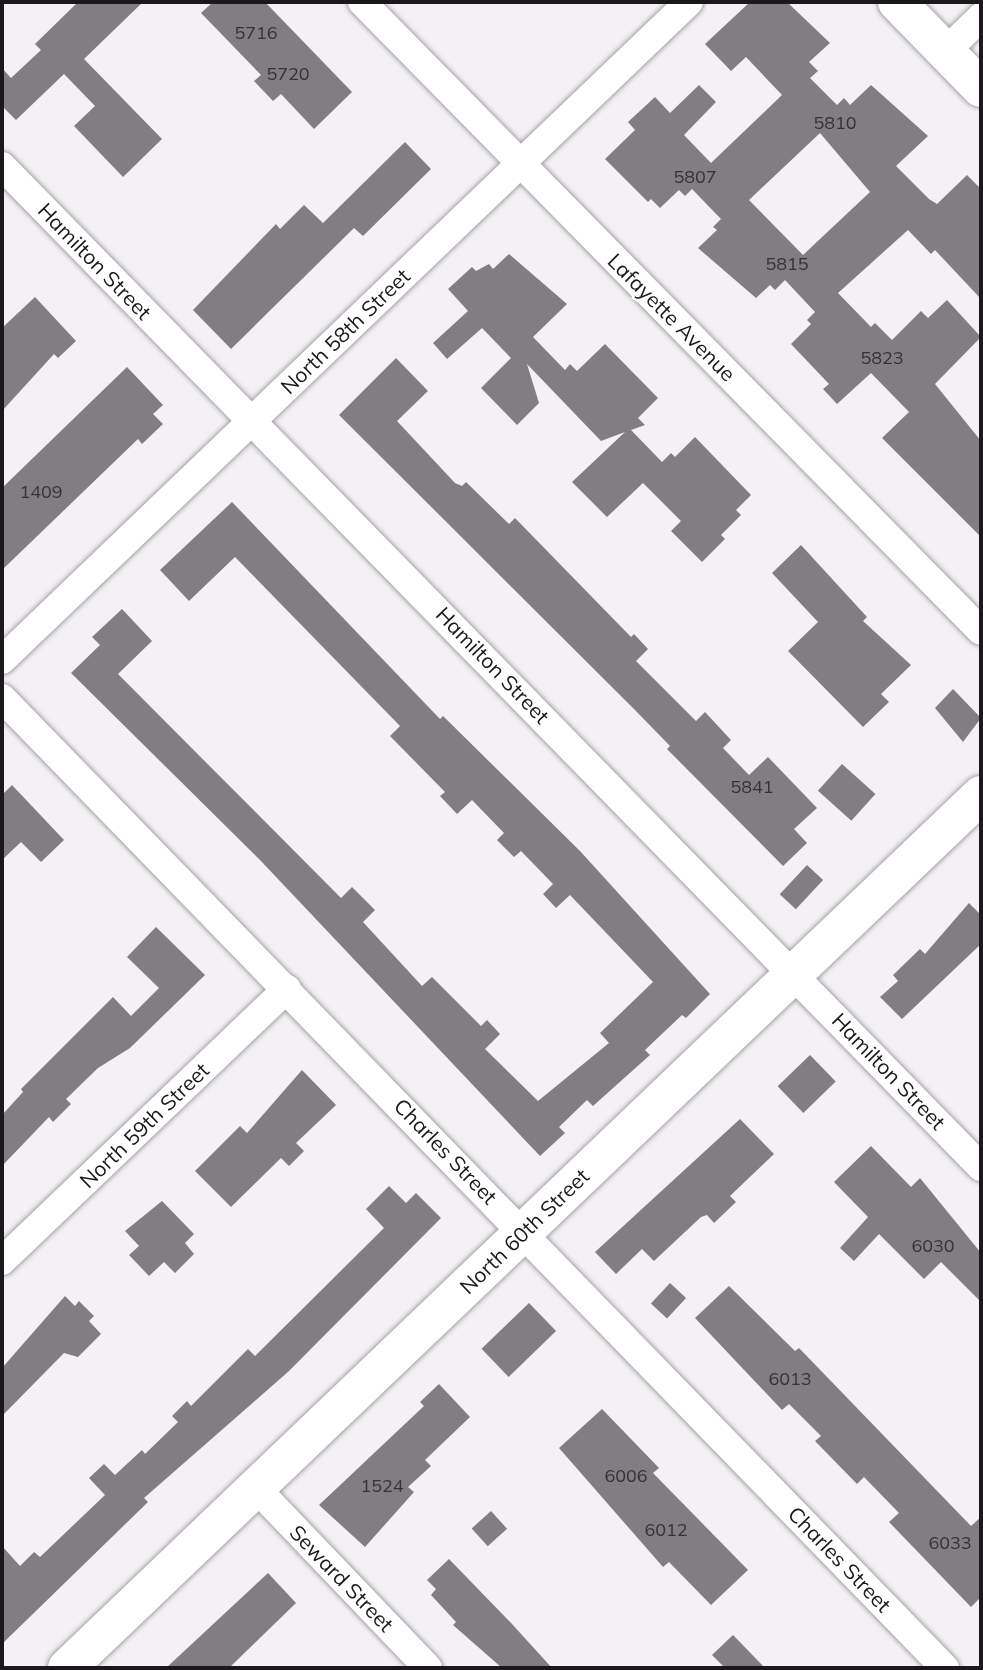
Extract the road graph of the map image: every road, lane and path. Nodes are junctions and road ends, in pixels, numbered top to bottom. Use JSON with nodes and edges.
{"nodes":[{"id":1,"x":362,"y":2,"type":"edge"},
{"id":2,"x":689,"y":2,"type":"edge"},
{"id":3,"x":897,"y":2,"type":"edge"},
{"id":4,"x":981,"y":17,"type":"edge"},
{"id":5,"x":946,"y":51,"type":"junction"},
{"id":6,"x":981,"y":88,"type":"edge"},
{"id":7,"x":520,"y":163,"type":"junction"},
{"id":8,"x":2,"y":166,"type":"edge"},
{"id":9,"x":252,"y":420,"type":"junction"},
{"id":10,"x":981,"y":631,"type":"edge"},
{"id":11,"x":2,"y":660,"type":"edge"},
{"id":12,"x":2,"y":698,"type":"edge"},
{"id":13,"x":981,"y":795,"type":"edge"},
{"id":14,"x":795,"y":973,"type":"junction"},
{"id":15,"x":287,"y":989,"type":"junction"},
{"id":16,"x":981,"y":1167,"type":"edge"},
{"id":17,"x":524,"y":1231,"type":"junction"},
{"id":18,"x":2,"y":1261,"type":"edge"},
{"id":19,"x":256,"y":1488,"type":"junction"},
{"id":20,"x":67,"y":1668,"type":"edge"},
{"id":21,"x":428,"y":1668,"type":"edge"},
{"id":22,"x":945,"y":1668,"type":"edge"}],
"edges":[{"from":1,"to":7,"type":"street","name":"Lafayette Avenue"},
{"from":2,"to":7,"type":"street","name":"North 58th Street"},
{"from":3,"to":5,"type":"street"},
{"from":4,"to":5,"type":"street"},
{"from":5,"to":6,"type":"street"},
{"from":7,"to":9,"type":"street","name":"North 58th Street"},
{"from":7,"to":10,"type":"street","name":"Lafayette Avenue"},
{"from":8,"to":9,"type":"street","name":"Hamilton Street"},
{"from":9,"to":11,"type":"street","name":"North 58th Street"},
{"from":9,"to":14,"type":"street","name":"Hamilton Street"},
{"from":12,"to":15,"type":"street","name":"Charles Street"},
{"from":13,"to":14,"type":"street","name":"North 60th Street"},
{"from":14,"to":16,"type":"street","name":"Hamilton Street"},
{"from":14,"to":17,"type":"street","name":"North 60th Street"},
{"from":15,"to":17,"type":"street","name":"Charles Street"},
{"from":15,"to":18,"type":"street","name":"North 59th Street"},
{"from":17,"to":19,"type":"street","name":"North 60th Street"},
{"from":17,"to":22,"type":"street","name":"Charles Street"},
{"from":19,"to":20,"type":"street","name":"North 60th Street"},
{"from":19,"to":21,"type":"street","name":"Seward Street"}]}
